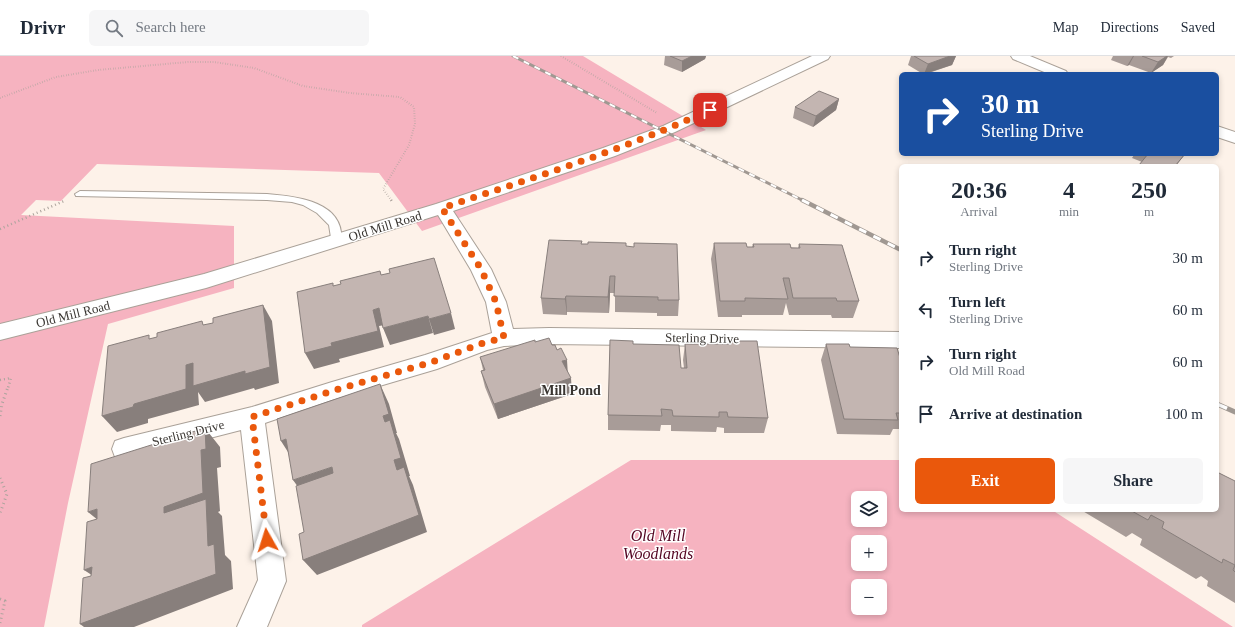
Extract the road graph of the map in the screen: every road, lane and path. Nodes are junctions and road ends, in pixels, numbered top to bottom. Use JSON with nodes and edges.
{"nodes":[{"id":1,"x":561,"y":56,"type":"edge"},
{"id":2,"x":823,"y":56,"type":"edge"},
{"id":3,"x":1018,"y":56,"type":"edge"},
{"id":4,"x":1056,"y":72,"type":"edge"},
{"id":5,"x":0,"y":98,"type":"edge"},
{"id":6,"x":678,"y":125,"type":"junction"},
{"id":7,"x":1219,"y":132,"type":"edge"},
{"id":8,"x":1235,"y":138,"type":"edge"},
{"id":9,"x":80,"y":194,"type":"joint"},
{"id":10,"x":442,"y":208,"type":"junction"},
{"id":11,"x":405,"y":219,"type":"junction"},
{"id":12,"x":0,"y":229,"type":"edge"},
{"id":13,"x":336,"y":241,"type":"junction"},
{"id":14,"x":0,"y":332,"type":"edge"},
{"id":15,"x":504,"y":338,"type":"junction"},
{"id":16,"x":899,"y":340,"type":"edge"},
{"id":17,"x":0,"y":380,"type":"edge"},
{"id":18,"x":0,"y":416,"type":"edge"},
{"id":19,"x":252,"y":417,"type":"junction"},
{"id":20,"x":124,"y":450,"type":"dead end"},
{"id":21,"x":0,"y":478,"type":"edge"},
{"id":22,"x":0,"y":513,"type":"edge"},
{"id":23,"x":0,"y":599,"type":"edge"},
{"id":24,"x":0,"y":623,"type":"edge"},
{"id":25,"x":252,"y":627,"type":"edge"}],
"edges":[{"from":1,"to":6,"type":"path"},
{"from":2,"to":6,"type":"street","name":"Old Mill Road"},
{"from":3,"to":4,"type":"street"},
{"from":5,"to":11,"type":"path"},
{"from":6,"to":10,"type":"street","name":"Old Mill Road"},
{"from":7,"to":8,"type":"street"},
{"from":9,"to":12,"type":"path"},
{"from":9,"to":13,"type":"lane"},
{"from":10,"to":11,"type":"street","name":"Old Mill Road"},
{"from":10,"to":15,"type":"street"},
{"from":11,"to":13,"type":"street","name":"Old Mill Road"},
{"from":13,"to":14,"type":"street","name":"Old Mill Road"},
{"from":15,"to":16,"type":"street","name":"Sterling Drive"},
{"from":15,"to":19,"type":"street","name":"Sterling Drive"},
{"from":17,"to":18,"type":"path"},
{"from":19,"to":20,"type":"street","name":"Sterling Drive"},
{"from":19,"to":25,"type":"street"},
{"from":21,"to":22,"type":"path"},
{"from":23,"to":24,"type":"path"}]}
